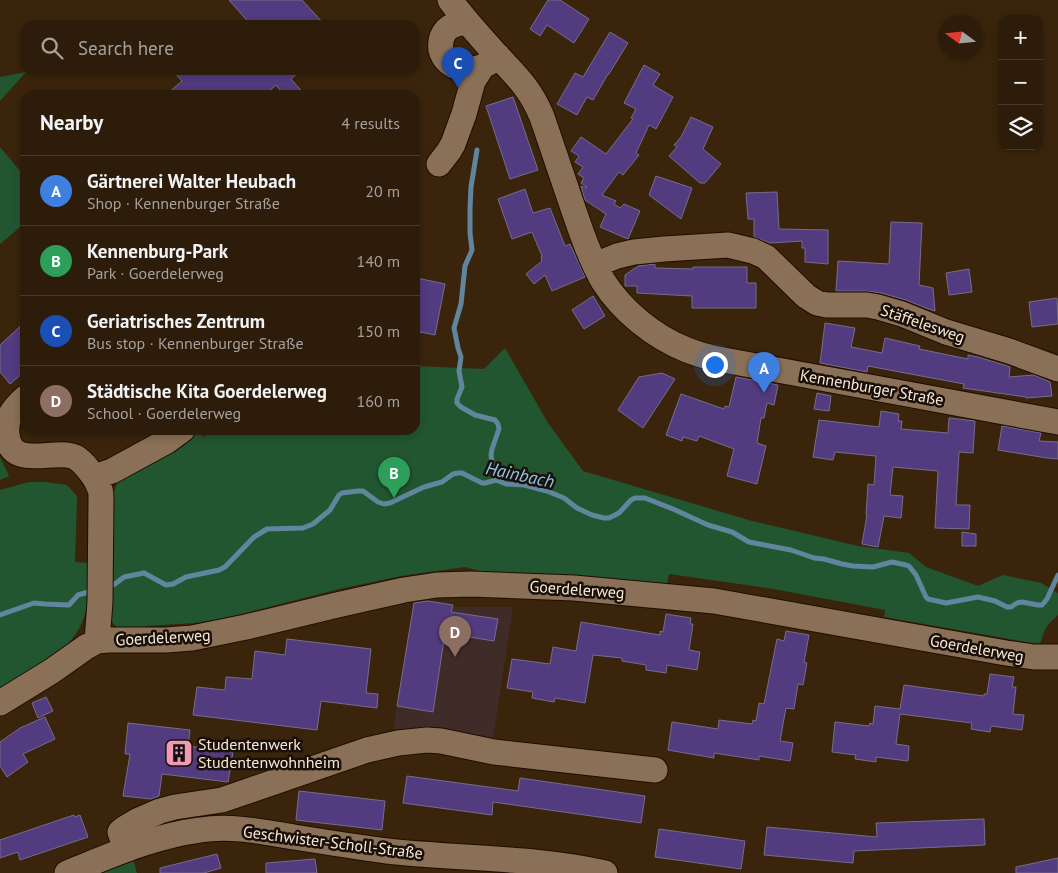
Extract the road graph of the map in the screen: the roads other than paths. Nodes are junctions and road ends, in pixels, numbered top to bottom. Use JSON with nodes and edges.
{"nodes":[{"id":1,"x":450,"y":0,"type":"edge"},
{"id":2,"x":467,"y":23,"type":"junction"},
{"id":3,"x":490,"y":62,"type":"junction"},
{"id":4,"x":439,"y":164,"type":"dead end"},
{"id":5,"x":595,"y":265,"type":"junction"},
{"id":6,"x":1058,"y":369,"type":"edge"},
{"id":7,"x":20,"y":403,"type":"edge"},
{"id":8,"x":1058,"y":422,"type":"edge"},
{"id":9,"x":174,"y":435,"type":"edge"},
{"id":10,"x":94,"y":477,"type":"junction"},
{"id":11,"x":97,"y":641,"type":"junction"},
{"id":12,"x":1058,"y":657,"type":"edge"},
{"id":13,"x":0,"y":703,"type":"edge"},
{"id":14,"x":655,"y":770,"type":"dead end"},
{"id":15,"x":126,"y":849,"type":"junction"},
{"id":16,"x":67,"y":873,"type":"edge"},
{"id":17,"x":605,"y":873,"type":"edge"}],
"edges":[{"from":1,"to":2,"type":"street","name":"Kennenburger Straße"},
{"from":2,"to":3,"type":"street","name":"Kennenburger Straße"},
{"from":2,"to":3,"type":"street"},
{"from":3,"to":4,"type":"street"},
{"from":3,"to":5,"type":"street","name":"Kennenburger Straße"},
{"from":5,"to":6,"type":"street","name":"Stäffelesweg"},
{"from":5,"to":8,"type":"street","name":"Kennenburger Straße"},
{"from":7,"to":10,"type":"street","name":"Goerdelerweg"},
{"from":9,"to":10,"type":"street"},
{"from":10,"to":11,"type":"street","name":"Goerdelerweg"},
{"from":11,"to":12,"type":"street","name":"Goerdelerweg"},
{"from":11,"to":13,"type":"street","name":"Goerdelerweg"},
{"from":14,"to":15,"type":"street"},
{"from":15,"to":16,"type":"street","name":"Geschwister-Scholl-Straße"},
{"from":15,"to":17,"type":"street","name":"Geschwister-Scholl-Straße"}]}
